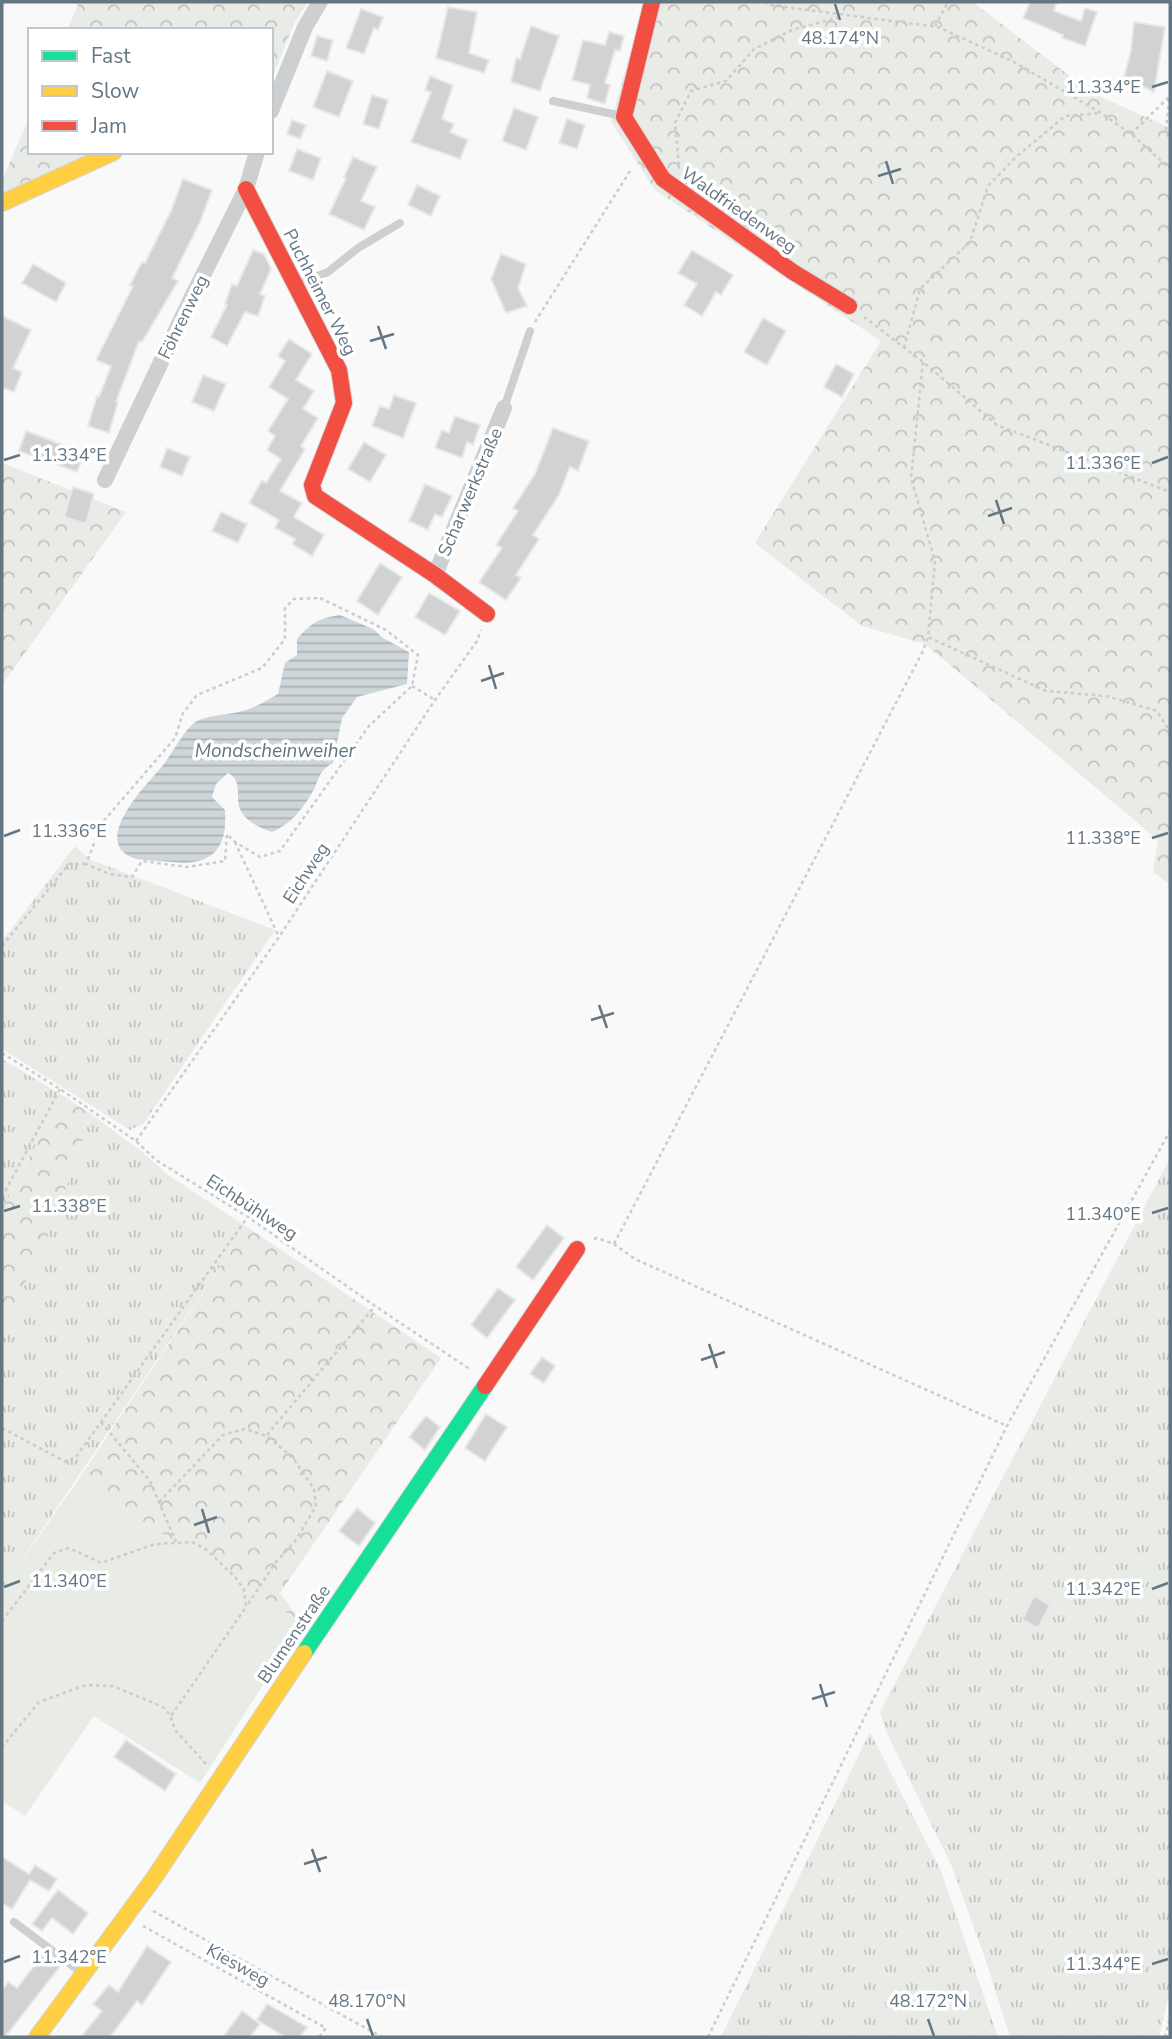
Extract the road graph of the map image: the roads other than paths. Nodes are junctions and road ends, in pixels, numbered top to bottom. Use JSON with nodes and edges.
{"nodes":[{"id":1,"x":320,"y":2,"type":"edge"},
{"id":2,"x":652,"y":2,"type":"edge"},
{"id":3,"x":553,"y":101,"type":"dead end"},
{"id":4,"x":273,"y":106,"type":"edge"},
{"id":5,"x":624,"y":117,"type":"junction"},
{"id":6,"x":110,"y":154,"type":"edge"},
{"id":7,"x":256,"y":154,"type":"edge"},
{"id":8,"x":246,"y":189,"type":"junction"},
{"id":9,"x":2,"y":203,"type":"edge"},
{"id":10,"x":400,"y":223,"type":"dead end"},
{"id":11,"x":295,"y":284,"type":"junction"},
{"id":12,"x":849,"y":306,"type":"road end"},
{"id":13,"x":530,"y":331,"type":"road end"},
{"id":14,"x":504,"y":408,"type":"joint"},
{"id":15,"x":105,"y":480,"type":"dead end"},
{"id":16,"x":435,"y":575,"type":"junction"},
{"id":17,"x":487,"y":614,"type":"road end"},
{"id":18,"x":577,"y":1249,"type":"road end"},
{"id":19,"x":14,"y":1922,"type":"dead end"},
{"id":20,"x":84,"y":1975,"type":"junction"},
{"id":21,"x":37,"y":2037,"type":"edge"}],
"edges":[{"from":1,"to":4,"type":"street"},
{"from":2,"to":5,"type":"street"},
{"from":3,"to":5,"type":"lane"},
{"from":5,"to":12,"type":"street","name":"Waldfriedenweg"},
{"from":6,"to":9,"type":"street"},
{"from":7,"to":8,"type":"street","name":"Föhrenweg"},
{"from":8,"to":11,"type":"street","name":"Puchheimer Weg"},
{"from":8,"to":15,"type":"street","name":"Föhrenweg"},
{"from":10,"to":11,"type":"lane"},
{"from":11,"to":16,"type":"street","name":"Puchheimer Weg"},
{"from":13,"to":14,"type":"lane"},
{"from":14,"to":16,"type":"street","name":"Scharwerkstraße"},
{"from":16,"to":17,"type":"street","name":"Puchheimer Weg"},
{"from":18,"to":20,"type":"street","name":"Blumenstraße"},
{"from":19,"to":20,"type":"lane"},
{"from":20,"to":21,"type":"street","name":"Blumenstraße"}]}
